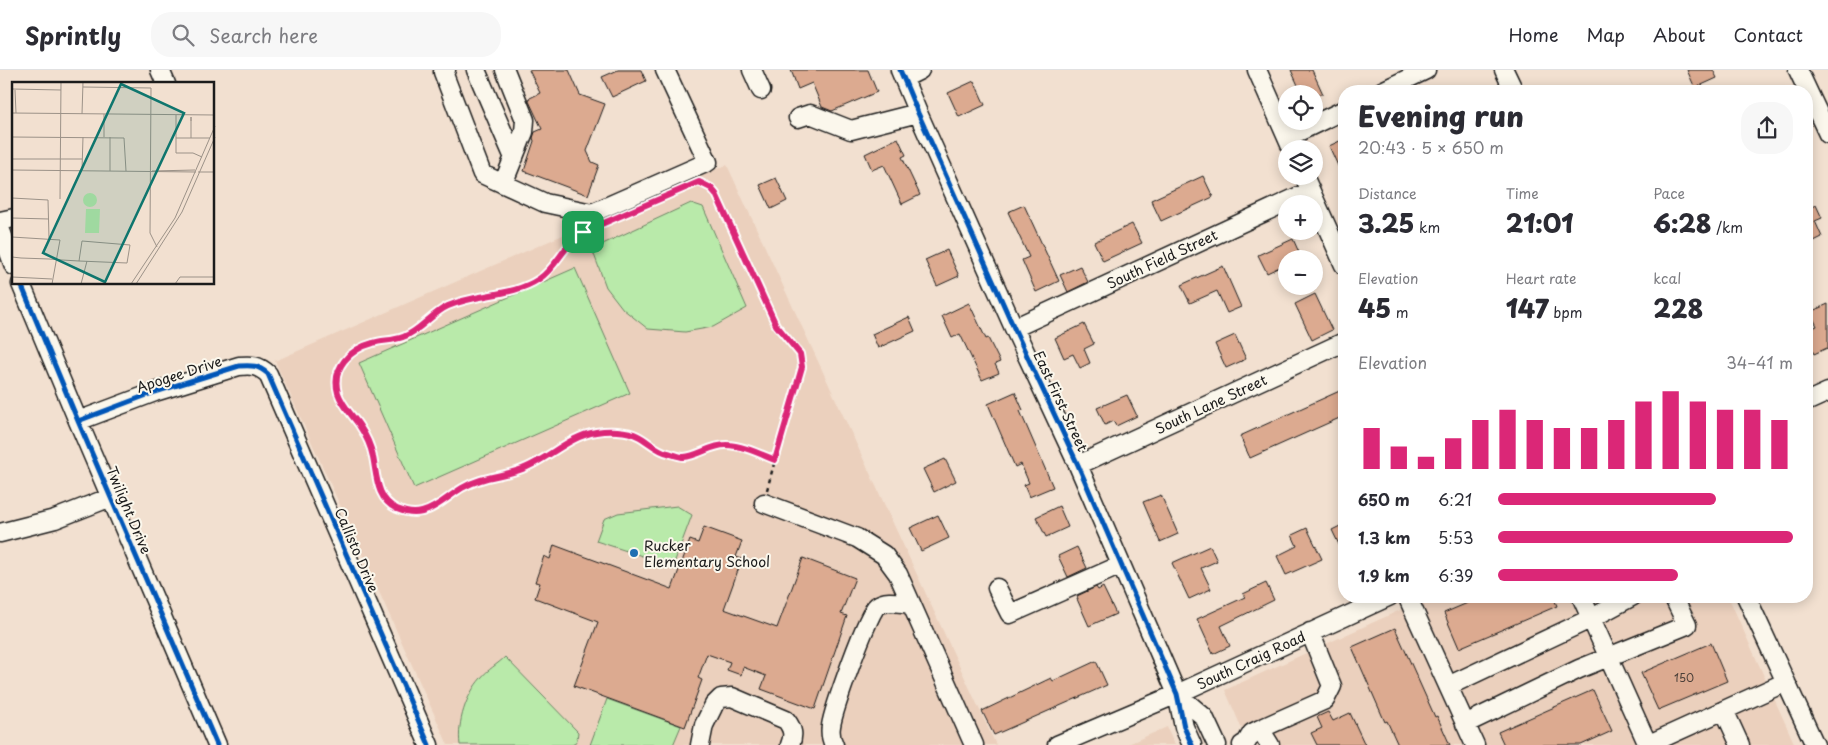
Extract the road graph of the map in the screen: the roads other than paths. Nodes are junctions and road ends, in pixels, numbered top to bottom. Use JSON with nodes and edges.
{"nodes":[{"id":1,"x":160,"y":70,"type":"edge"},
{"id":2,"x":446,"y":70,"type":"edge"},
{"id":3,"x":476,"y":70,"type":"edge"},
{"id":4,"x":505,"y":70,"type":"edge"},
{"id":5,"x":665,"y":70,"type":"edge"},
{"id":6,"x":752,"y":70,"type":"edge"},
{"id":7,"x":920,"y":70,"type":"edge"},
{"id":8,"x":1257,"y":70,"type":"edge"},
{"id":9,"x":1426,"y":70,"type":"edge"},
{"id":10,"x":1504,"y":70,"type":"edge"},
{"id":11,"x":1798,"y":70,"type":"edge"},
{"id":12,"x":902,"y":74,"type":"edge"},
{"id":13,"x":165,"y":82,"type":"edge"},
{"id":14,"x":1395,"y":85,"type":"edge"},
{"id":15,"x":1511,"y":85,"type":"edge"},
{"id":16,"x":1805,"y":85,"type":"edge"},
{"id":17,"x":761,"y":90,"type":"dead end"},
{"id":18,"x":1813,"y":102,"type":"edge"},
{"id":19,"x":918,"y":113,"type":"junction"},
{"id":20,"x":1338,"y":114,"type":"edge"},
{"id":21,"x":798,"y":118,"type":"dead end"},
{"id":22,"x":1828,"y":134,"type":"edge"},
{"id":23,"x":1289,"y":140,"type":"edge"},
{"id":24,"x":1295,"y":140,"type":"edge"},
{"id":25,"x":514,"y":158,"type":"junction"},
{"id":26,"x":503,"y":184,"type":"junction"},
{"id":27,"x":1303,"y":185,"type":"edge"},
{"id":28,"x":1308,"y":185,"type":"edge"},
{"id":29,"x":0,"y":228,"type":"edge"},
{"id":30,"x":1338,"y":252,"type":"edge"},
{"id":31,"x":12,"y":261,"type":"edge"},
{"id":32,"x":21,"y":285,"type":"edge"},
{"id":33,"x":1014,"y":328,"type":"junction"},
{"id":34,"x":1338,"y":345,"type":"edge"},
{"id":35,"x":260,"y":367,"type":"joint"},
{"id":36,"x":1828,"y":392,"type":"edge"},
{"id":37,"x":1813,"y":399,"type":"edge"},
{"id":38,"x":78,"y":421,"type":"junction"},
{"id":39,"x":1078,"y":465,"type":"junction"},
{"id":40,"x":111,"y":497,"type":"junction"},
{"id":41,"x":764,"y":503,"type":"road end"},
{"id":42,"x":0,"y":533,"type":"edge"},
{"id":43,"x":1121,"y":565,"type":"junction"},
{"id":44,"x":997,"y":588,"type":"dead end"},
{"id":45,"x":1374,"y":603,"type":"edge"},
{"id":46,"x":1410,"y":603,"type":"edge"},
{"id":47,"x":1584,"y":603,"type":"edge"},
{"id":48,"x":1620,"y":603,"type":"edge"},
{"id":49,"x":1676,"y":603,"type":"edge"},
{"id":50,"x":1749,"y":603,"type":"edge"},
{"id":51,"x":910,"y":604,"type":"junction"},
{"id":52,"x":1592,"y":618,"type":"junction"},
{"id":53,"x":1310,"y":632,"type":"junction"},
{"id":54,"x":1609,"y":658,"type":"junction"},
{"id":55,"x":1786,"y":682,"type":"junction"},
{"id":56,"x":1448,"y":686,"type":"junction"},
{"id":57,"x":1177,"y":694,"type":"junction"},
{"id":58,"x":1724,"y":710,"type":"junction"},
{"id":59,"x":1465,"y":724,"type":"junction"},
{"id":60,"x":1260,"y":729,"type":"junction"},
{"id":61,"x":217,"y":745,"type":"edge"},
{"id":62,"x":429,"y":745,"type":"edge"},
{"id":63,"x":700,"y":745,"type":"edge"},
{"id":64,"x":790,"y":745,"type":"edge"},
{"id":65,"x":834,"y":745,"type":"edge"},
{"id":66,"x":974,"y":745,"type":"edge"},
{"id":67,"x":1057,"y":745,"type":"edge"},
{"id":68,"x":1192,"y":745,"type":"edge"},
{"id":69,"x":1216,"y":745,"type":"edge"},
{"id":70,"x":1242,"y":745,"type":"edge"},
{"id":71,"x":1270,"y":745,"type":"edge"},
{"id":72,"x":1475,"y":745,"type":"edge"},
{"id":73,"x":1648,"y":745,"type":"edge"},
{"id":74,"x":1740,"y":745,"type":"edge"},
{"id":75,"x":1814,"y":745,"type":"edge"}],
"edges":[{"from":1,"to":13,"type":"street"},
{"from":2,"to":26,"type":"street"},
{"from":3,"to":25,"type":"street"},
{"from":4,"to":25,"type":"street"},
{"from":5,"to":26,"type":"street"},
{"from":6,"to":17,"type":"street"},
{"from":7,"to":12,"type":"street"},
{"from":8,"to":23,"type":"street"},
{"from":9,"to":14,"type":"street"},
{"from":10,"to":15,"type":"street"},
{"from":11,"to":16,"type":"street"},
{"from":12,"to":19,"type":"street","name":"East First Street"},
{"from":18,"to":22,"type":"street"},
{"from":19,"to":21,"type":"street"},
{"from":19,"to":33,"type":"street","name":"East First Street"},
{"from":20,"to":24,"type":"street"},
{"from":25,"to":26,"type":"street"},
{"from":27,"to":33,"type":"street","name":"South Field Street"},
{"from":28,"to":30,"type":"street"},
{"from":29,"to":31,"type":"street"},
{"from":32,"to":38,"type":"street","name":"Twilight Drive"},
{"from":33,"to":39,"type":"street","name":"East First Street"},
{"from":34,"to":39,"type":"street","name":"South Lane Street"},
{"from":35,"to":38,"type":"street","name":"Apogee Drive"},
{"from":35,"to":62,"type":"street","name":"Callisto Drive"},
{"from":36,"to":37,"type":"street"},
{"from":38,"to":40,"type":"street","name":"Twilight Drive"},
{"from":39,"to":43,"type":"street","name":"East First Street"},
{"from":40,"to":42,"type":"street"},
{"from":40,"to":61,"type":"street","name":"Twilight Drive"},
{"from":41,"to":51,"type":"street"},
{"from":43,"to":44,"type":"street"},
{"from":43,"to":57,"type":"street","name":"East First Street"},
{"from":45,"to":53,"type":"street","name":"South Craig Road"},
{"from":46,"to":56,"type":"street"},
{"from":47,"to":52,"type":"street"},
{"from":48,"to":52,"type":"street"},
{"from":49,"to":54,"type":"street"},
{"from":50,"to":55,"type":"street"},
{"from":51,"to":65,"type":"street"},
{"from":51,"to":66,"type":"street"},
{"from":52,"to":54,"type":"street"},
{"from":52,"to":56,"type":"street"},
{"from":53,"to":57,"type":"street","name":"South Craig Road"},
{"from":53,"to":60,"type":"street"},
{"from":54,"to":59,"type":"street"},
{"from":54,"to":73,"type":"street"},
{"from":55,"to":58,"type":"street"},
{"from":55,"to":75,"type":"street"},
{"from":56,"to":59,"type":"street"},
{"from":57,"to":67,"type":"street","name":"South Craig Road"},
{"from":57,"to":68,"type":"street","name":"East First Street"},
{"from":57,"to":69,"type":"street","name":"East First Street"},
{"from":58,"to":73,"type":"street"},
{"from":58,"to":74,"type":"street"},
{"from":59,"to":72,"type":"street"},
{"from":60,"to":70,"type":"street"},
{"from":60,"to":71,"type":"street"},
{"from":63,"to":64,"type":"street"}]}
